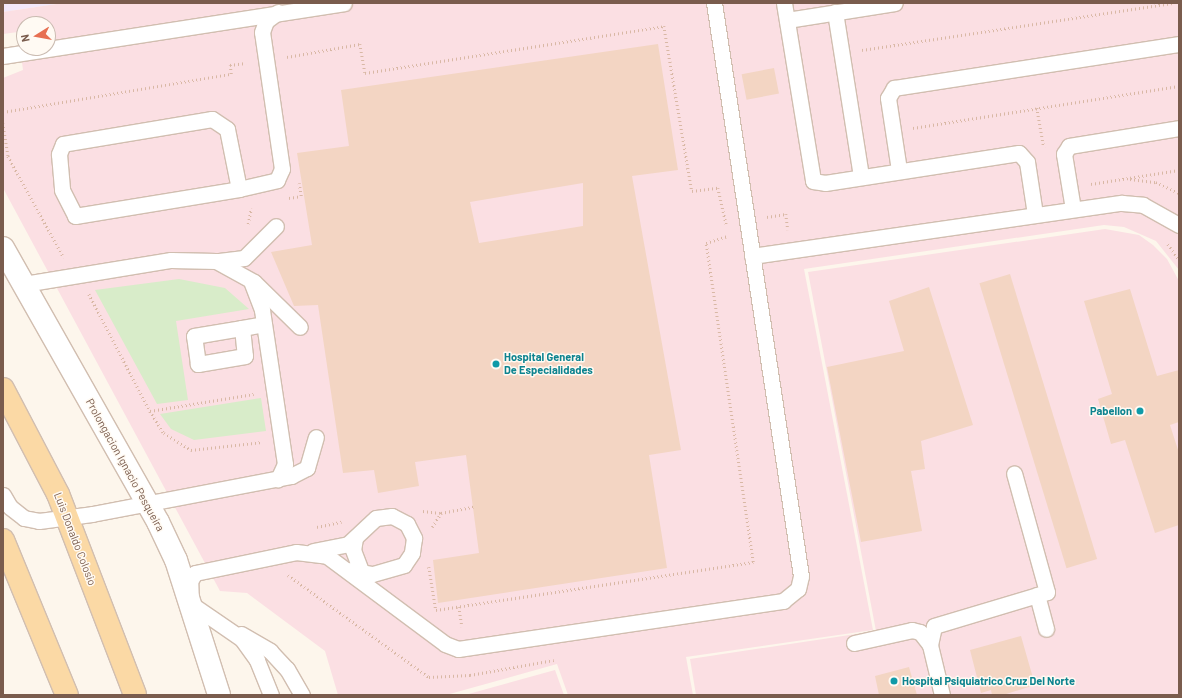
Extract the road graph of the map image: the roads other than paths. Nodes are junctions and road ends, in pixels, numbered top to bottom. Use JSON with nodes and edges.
{"nodes":[{"id":1,"x":344,"y":3,"type":"edge"},
{"id":2,"x":714,"y":3,"type":"edge"},
{"id":3,"x":784,"y":3,"type":"edge"},
{"id":4,"x":895,"y":3,"type":"edge"},
{"id":5,"x":278,"y":12,"type":"junction"},
{"id":6,"x":835,"y":12,"type":"junction"},
{"id":7,"x":244,"y":17,"type":"junction"},
{"id":8,"x":787,"y":20,"type":"junction"},
{"id":9,"x":262,"y":32,"type":"junction"},
{"id":10,"x":1179,"y":44,"type":"edge"},
{"id":11,"x":3,"y":56,"type":"edge"},
{"id":12,"x":1179,"y":128,"type":"edge"},
{"id":13,"x":899,"y":170,"type":"junction"},
{"id":14,"x":861,"y":176,"type":"junction"},
{"id":15,"x":239,"y":189,"type":"junction"},
{"id":16,"x":1073,"y":209,"type":"junction"},
{"id":17,"x":1035,"y":214,"type":"junction"},
{"id":18,"x":276,"y":226,"type":"dead end"},
{"id":19,"x":1179,"y":226,"type":"edge"},
{"id":20,"x":3,"y":248,"type":"edge"},
{"id":21,"x":752,"y":256,"type":"junction"},
{"id":22,"x":216,"y":261,"type":"junction"},
{"id":23,"x":249,"y":279,"type":"junction"},
{"id":24,"x":24,"y":284,"type":"junction"},
{"id":25,"x":264,"y":324,"type":"junction"},
{"id":26,"x":300,"y":327,"type":"dead end"},
{"id":27,"x":242,"y":328,"type":"dead end"},
{"id":28,"x":3,"y":389,"type":"edge"},
{"id":29,"x":316,"y":437,"type":"dead end"},
{"id":30,"x":1014,"y":473,"type":"dead end"},
{"id":31,"x":278,"y":479,"type":"junction"},
{"id":32,"x":3,"y":495,"type":"edge"},
{"id":33,"x":146,"y":501,"type":"junction"},
{"id":34,"x":67,"y":518,"type":"junction"},
{"id":35,"x":355,"y":538,"type":"junction"},
{"id":36,"x":3,"y":540,"type":"edge"},
{"id":37,"x":308,"y":551,"type":"junction"},
{"id":38,"x":346,"y":569,"type":"junction"},
{"id":39,"x":361,"y":572,"type":"junction"},
{"id":40,"x":369,"y":586,"type":"junction"},
{"id":41,"x":1037,"y":595,"type":"junction"},
{"id":42,"x":191,"y":604,"type":"junction"},
{"id":43,"x":942,"y":621,"type":"junction"},
{"id":44,"x":225,"y":624,"type":"junction"},
{"id":45,"x":1046,"y":629,"type":"dead end"},
{"id":46,"x":902,"y":630,"type":"junction"},
{"id":47,"x":854,"y":644,"type":"dead end"},
{"id":48,"x":930,"y":646,"type":"junction"},
{"id":49,"x":67,"y":695,"type":"edge"},
{"id":50,"x":135,"y":695,"type":"edge"},
{"id":51,"x":219,"y":695,"type":"edge"},
{"id":52,"x":271,"y":695,"type":"edge"},
{"id":53,"x":302,"y":695,"type":"edge"},
{"id":54,"x":942,"y":695,"type":"edge"}],
"edges":[{"from":1,"to":5,"type":"lane"},
{"from":2,"to":21,"type":"lane"},
{"from":3,"to":8,"type":"lane"},
{"from":4,"to":6,"type":"lane"},
{"from":5,"to":7,"type":"lane"},
{"from":5,"to":9,"type":"lane"},
{"from":6,"to":8,"type":"lane"},
{"from":6,"to":14,"type":"lane"},
{"from":7,"to":9,"type":"lane"},
{"from":7,"to":11,"type":"lane"},
{"from":8,"to":14,"type":"lane"},
{"from":9,"to":15,"type":"lane"},
{"from":10,"to":13,"type":"lane"},
{"from":12,"to":16,"type":"lane"},
{"from":13,"to":14,"type":"lane"},
{"from":13,"to":17,"type":"lane"},
{"from":15,"to":15,"type":"lane"},
{"from":16,"to":17,"type":"lane"},
{"from":16,"to":19,"type":"lane"},
{"from":17,"to":21,"type":"lane"},
{"from":18,"to":22,"type":"lane"},
{"from":20,"to":24,"type":"street","name":"Prolongacion Ignacio Pesqueira"},
{"from":21,"to":40,"type":"lane"},
{"from":22,"to":23,"type":"lane"},
{"from":22,"to":24,"type":"lane"},
{"from":23,"to":25,"type":"lane"},
{"from":23,"to":26,"type":"lane"},
{"from":24,"to":33,"type":"street","name":"Prolongacion Ignacio Pesqueira"},
{"from":25,"to":27,"type":"lane"},
{"from":25,"to":31,"type":"lane"},
{"from":28,"to":34,"type":"main road","name":"Luis Donaldo Colosio"},
{"from":29,"to":31,"type":"lane"},
{"from":30,"to":41,"type":"lane"},
{"from":31,"to":33,"type":"lane"},
{"from":32,"to":34,"type":"lane"},
{"from":33,"to":34,"type":"lane"},
{"from":33,"to":42,"type":"street","name":"Prolongacion Ignacio Pesqueira"},
{"from":34,"to":50,"type":"main road","name":"Luis Donaldo Colosio"},
{"from":35,"to":37,"type":"lane"},
{"from":35,"to":39,"type":"lane"},
{"from":35,"to":39,"type":"lane"},
{"from":36,"to":49,"type":"main road"},
{"from":37,"to":38,"type":"lane"},
{"from":37,"to":42,"type":"lane"},
{"from":38,"to":39,"type":"lane"},
{"from":38,"to":40,"type":"lane"},
{"from":39,"to":40,"type":"lane"},
{"from":41,"to":43,"type":"lane"},
{"from":41,"to":45,"type":"lane"},
{"from":42,"to":44,"type":"lane"},
{"from":42,"to":51,"type":"street","name":"Prolongacion Ignacio Pesqueira"},
{"from":43,"to":46,"type":"lane"},
{"from":43,"to":48,"type":"lane"},
{"from":44,"to":52,"type":"lane"},
{"from":44,"to":53,"type":"lane"},
{"from":46,"to":47,"type":"lane"},
{"from":46,"to":48,"type":"lane"},
{"from":48,"to":54,"type":"lane"}]}
